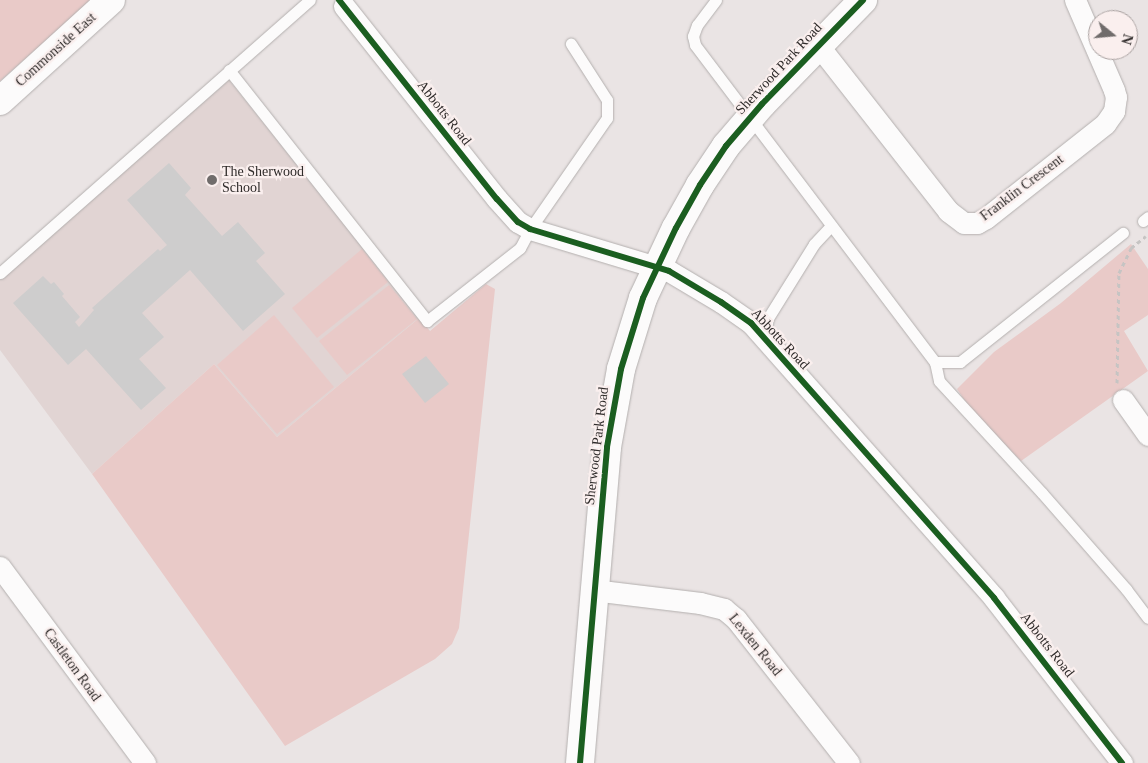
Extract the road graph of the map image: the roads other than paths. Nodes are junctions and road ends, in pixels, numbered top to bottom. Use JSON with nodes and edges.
{"nodes":[{"id":1,"x":111,"y":0,"type":"edge"},
{"id":2,"x":310,"y":0,"type":"edge"},
{"id":3,"x":716,"y":0,"type":"edge"},
{"id":4,"x":862,"y":0,"type":"edge"},
{"id":5,"x":1075,"y":0,"type":"edge"},
{"id":6,"x":344,"y":6,"type":"dead end"},
{"id":7,"x":572,"y":44,"type":"dead end"},
{"id":8,"x":818,"y":45,"type":"junction"},
{"id":9,"x":229,"y":70,"type":"junction"},
{"id":10,"x":0,"y":101,"type":"edge"},
{"id":11,"x":751,"y":117,"type":"junction"},
{"id":12,"x":831,"y":226,"type":"junction"},
{"id":13,"x":530,"y":229,"type":"junction"},
{"id":14,"x":1123,"y":233,"type":"dead end"},
{"id":15,"x":657,"y":266,"type":"junction"},
{"id":16,"x":0,"y":273,"type":"edge"},
{"id":17,"x":764,"y":337,"type":"junction"},
{"id":18,"x":935,"y":362,"type":"junction"},
{"id":19,"x":1123,"y":400,"type":"road end"},
{"id":20,"x":1148,"y":435,"type":"edge"},
{"id":21,"x":0,"y":567,"type":"edge"},
{"id":22,"x":593,"y":590,"type":"junction"},
{"id":23,"x":1148,"y":618,"type":"edge"},
{"id":24,"x":145,"y":763,"type":"edge"},
{"id":25,"x":580,"y":763,"type":"edge"},
{"id":26,"x":849,"y":763,"type":"edge"},
{"id":27,"x":1122,"y":763,"type":"edge"}],
"edges":[{"from":1,"to":10,"type":"street","name":"Commonside East"},
{"from":2,"to":9,"type":"lane"},
{"from":3,"to":11,"type":"lane"},
{"from":4,"to":8,"type":"street","name":"Sherwood Park Road"},
{"from":5,"to":8,"type":"street","name":"Franklin Crescent"},
{"from":6,"to":13,"type":"street","name":"Abbotts Road"},
{"from":7,"to":13,"type":"lane"},
{"from":8,"to":11,"type":"street","name":"Sherwood Park Road"},
{"from":9,"to":13,"type":"lane"},
{"from":9,"to":16,"type":"lane"},
{"from":11,"to":12,"type":"lane"},
{"from":11,"to":15,"type":"street","name":"Sherwood Park Road"},
{"from":12,"to":17,"type":"lane"},
{"from":12,"to":18,"type":"lane"},
{"from":13,"to":15,"type":"street","name":"Abbotts Road"},
{"from":14,"to":18,"type":"lane"},
{"from":15,"to":17,"type":"street","name":"Abbotts Road"},
{"from":15,"to":22,"type":"street","name":"Sherwood Park Road"},
{"from":17,"to":27,"type":"street","name":"Abbotts Road"},
{"from":18,"to":23,"type":"lane"},
{"from":19,"to":20,"type":"street"},
{"from":21,"to":24,"type":"street","name":"Castleton Road"},
{"from":22,"to":25,"type":"street","name":"Sherwood Park Road"},
{"from":22,"to":26,"type":"street","name":"Lexden Road"}]}
